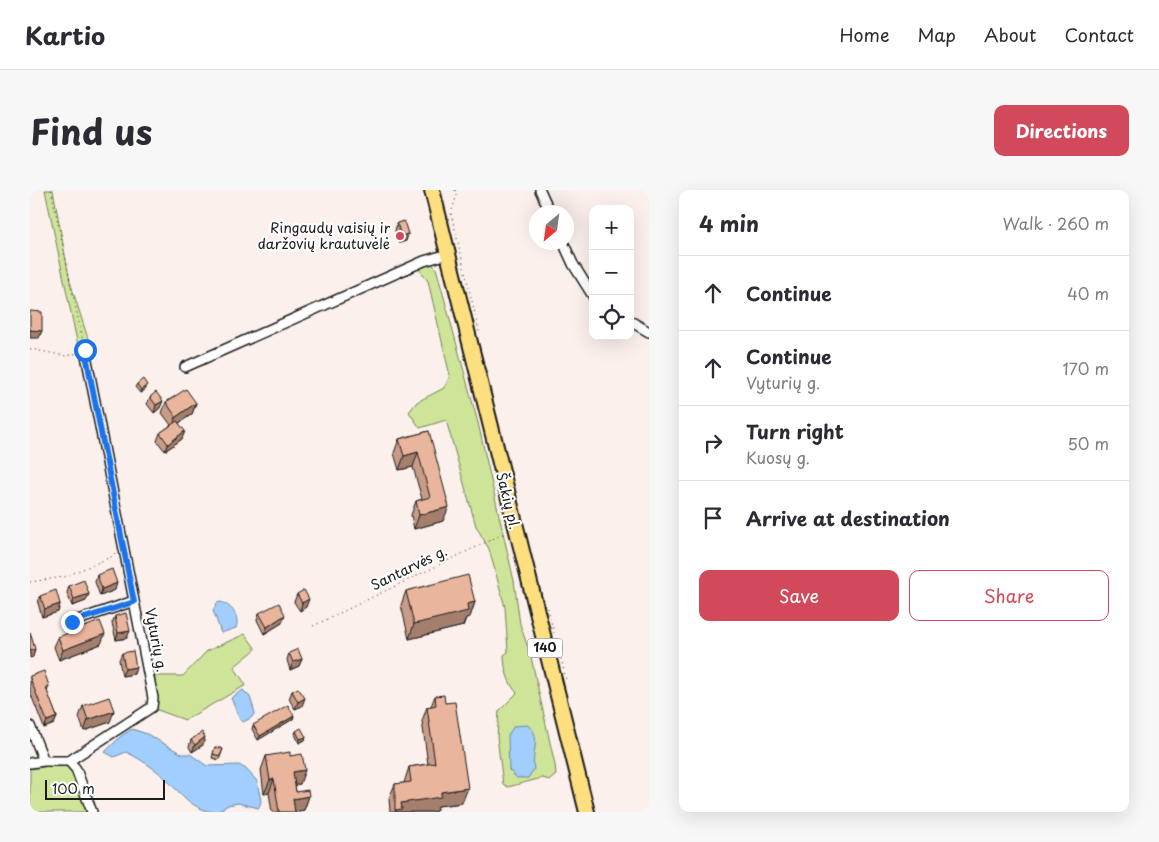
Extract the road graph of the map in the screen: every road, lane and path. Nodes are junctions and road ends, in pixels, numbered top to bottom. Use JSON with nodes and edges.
{"nodes":[{"id":1,"x":51,"y":190,"type":"edge"},
{"id":2,"x":432,"y":190,"type":"edge"},
{"id":3,"x":540,"y":190,"type":"edge"},
{"id":4,"x":547,"y":205,"type":"edge"},
{"id":5,"x":566,"y":250,"type":"edge"},
{"id":6,"x":448,"y":254,"type":"junction"},
{"id":7,"x":592,"y":295,"type":"edge"},
{"id":8,"x":634,"y":323,"type":"edge"},
{"id":9,"x":649,"y":332,"type":"edge"},
{"id":10,"x":30,"y":349,"type":"edge"},
{"id":11,"x":85,"y":350,"type":"junction"},
{"id":12,"x":185,"y":367,"type":"dead end"},
{"id":13,"x":515,"y":530,"type":"junction"},
{"id":14,"x":122,"y":546,"type":"junction"},
{"id":15,"x":30,"y":582,"type":"edge"},
{"id":16,"x":134,"y":602,"type":"junction"},
{"id":17,"x":72,"y":622,"type":"dead end"},
{"id":18,"x":313,"y":626,"type":"dead end"},
{"id":19,"x":30,"y":726,"type":"edge"},
{"id":20,"x":44,"y":761,"type":"junction"},
{"id":21,"x":69,"y":761,"type":"junction"},
{"id":22,"x":30,"y":763,"type":"edge"},
{"id":23,"x":92,"y":812,"type":"edge"},
{"id":24,"x":587,"y":812,"type":"edge"}],
"edges":[{"from":1,"to":11,"type":"path"},
{"from":2,"to":6,"type":"main road","name":"Šakių pl.","number":"140"},
{"from":3,"to":4,"type":"street"},
{"from":5,"to":7,"type":"street"},
{"from":6,"to":12,"type":"street"},
{"from":6,"to":13,"type":"main road","name":"Šakių pl.","number":"140"},
{"from":8,"to":9,"type":"street"},
{"from":10,"to":11,"type":"path"},
{"from":11,"to":14,"type":"street","name":"Vyturių g."},
{"from":13,"to":18,"type":"path","name":"Santarvės g."},
{"from":13,"to":24,"type":"main road","name":"Šakių pl.","number":"140"},
{"from":14,"to":15,"type":"path"},
{"from":14,"to":16,"type":"street","name":"Vyturių g."},
{"from":16,"to":17,"type":"street"},
{"from":16,"to":21,"type":"street","name":"Vyturių g."},
{"from":19,"to":20,"type":"street"},
{"from":20,"to":21,"type":"street"},
{"from":20,"to":22,"type":"street"},
{"from":21,"to":23,"type":"street"}]}
